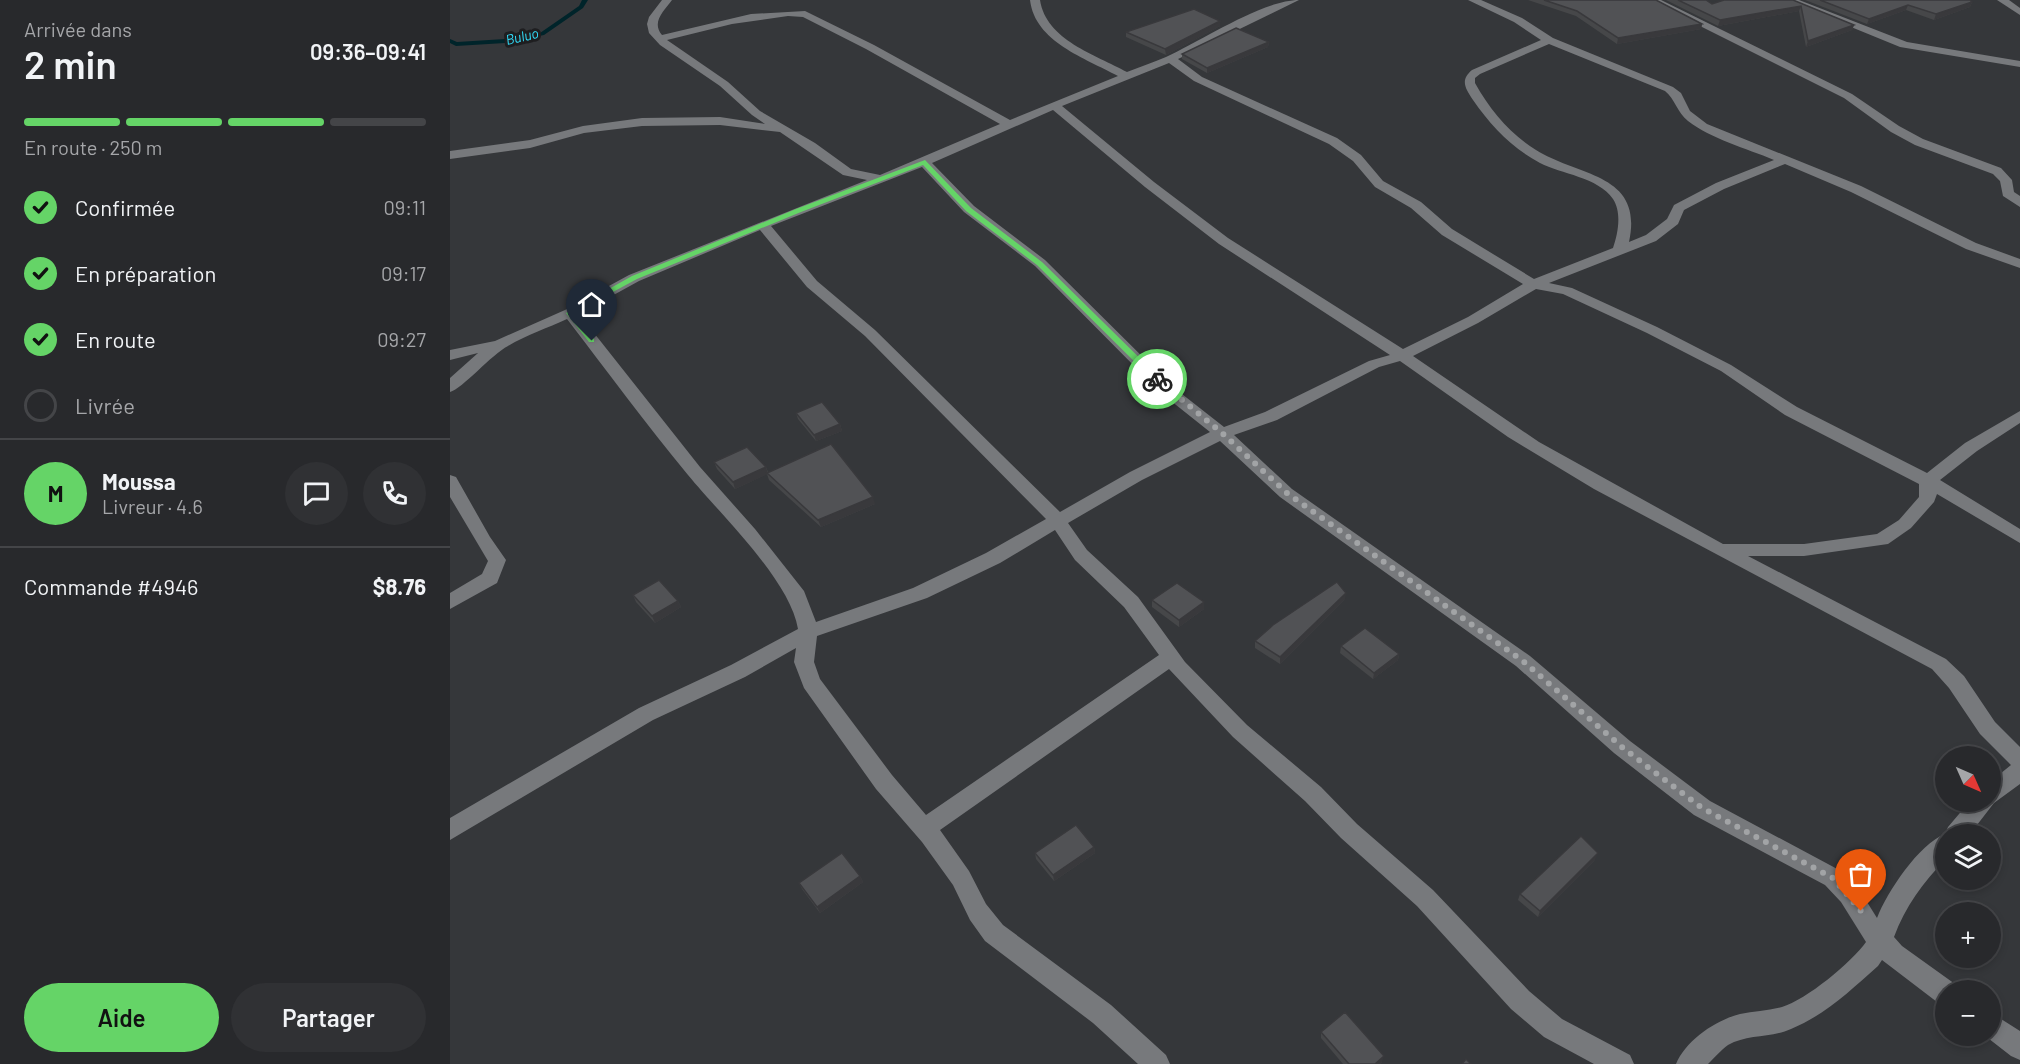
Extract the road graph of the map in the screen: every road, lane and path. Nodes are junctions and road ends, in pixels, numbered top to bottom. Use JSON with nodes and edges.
{"nodes":[{"id":1,"x":667,"y":0,"type":"edge"},
{"id":2,"x":1035,"y":0,"type":"edge"},
{"id":3,"x":1294,"y":0,"type":"edge"},
{"id":4,"x":1473,"y":0,"type":"edge"},
{"id":5,"x":1653,"y":0,"type":"edge"},
{"id":6,"x":1790,"y":0,"type":"edge"},
{"id":7,"x":2002,"y":0,"type":"edge"},
{"id":8,"x":2020,"y":12,"type":"edge"},
{"id":9,"x":660,"y":39,"type":"junction"},
{"id":10,"x":1549,"y":40,"type":"junction"},
{"id":11,"x":1170,"y":59,"type":"junction"},
{"id":12,"x":2020,"y":64,"type":"edge"},
{"id":13,"x":1126,"y":76,"type":"junction"},
{"id":14,"x":1054,"y":105,"type":"junction"},
{"id":15,"x":1010,"y":125,"type":"junction"},
{"id":16,"x":779,"y":129,"type":"junction"},
{"id":17,"x":450,"y":155,"type":"edge"},
{"id":18,"x":1784,"y":160,"type":"junction"},
{"id":19,"x":925,"y":162,"type":"junction"},
{"id":20,"x":881,"y":178,"type":"junction"},
{"id":21,"x":2020,"y":203,"type":"edge"},
{"id":22,"x":762,"y":225,"type":"junction"},
{"id":23,"x":1620,"y":249,"type":"junction"},
{"id":24,"x":2020,"y":264,"type":"edge"},
{"id":25,"x":1534,"y":284,"type":"junction"},
{"id":26,"x":570,"y":313,"type":"junction"},
{"id":27,"x":501,"y":343,"type":"junction"},
{"id":28,"x":450,"y":355,"type":"edge"},
{"id":29,"x":1402,"y":356,"type":"junction"},
{"id":30,"x":450,"y":387,"type":"edge"},
{"id":31,"x":2020,"y":416,"type":"edge"},
{"id":32,"x":1222,"y":433,"type":"junction"},
{"id":33,"x":450,"y":481,"type":"edge"},
{"id":34,"x":1928,"y":481,"type":"junction"},
{"id":35,"x":1058,"y":521,"type":"junction"},
{"id":36,"x":2020,"y":537,"type":"edge"},
{"id":37,"x":1721,"y":550,"type":"junction"},
{"id":38,"x":450,"y":602,"type":"edge"},
{"id":39,"x":808,"y":632,"type":"junction"},
{"id":40,"x":1170,"y":658,"type":"junction"},
{"id":41,"x":2020,"y":760,"type":"edge"},
{"id":42,"x":2020,"y":771,"type":"edge"},
{"id":43,"x":2001,"y":786,"type":"edge"},
{"id":44,"x":1975,"y":812,"type":"edge"},
{"id":45,"x":1964,"y":824,"type":"edge"},
{"id":46,"x":924,"y":828,"type":"junction"},
{"id":47,"x":450,"y":830,"type":"edge"},
{"id":48,"x":1935,"y":854,"type":"edge"},
{"id":49,"x":1880,"y":941,"type":"junction"},
{"id":50,"x":1935,"y":985,"type":"edge"},
{"id":51,"x":2001,"y":1032,"type":"edge"},
{"id":52,"x":2020,"y":1047,"type":"edge"},
{"id":53,"x":1157,"y":1064,"type":"edge"},
{"id":54,"x":1621,"y":1064,"type":"edge"},
{"id":55,"x":1689,"y":1064,"type":"edge"}],
"edges":[{"from":1,"to":9,"type":"street"},
{"from":2,"to":13,"type":"street"},
{"from":3,"to":11,"type":"street"},
{"from":4,"to":10,"type":"street"},
{"from":5,"to":21,"type":"street"},
{"from":6,"to":12,"type":"street"},
{"from":7,"to":8,"type":"street"},
{"from":9,"to":15,"type":"street"},
{"from":9,"to":16,"type":"street"},
{"from":10,"to":18,"type":"street"},
{"from":10,"to":23,"type":"street"},
{"from":11,"to":13,"type":"street"},
{"from":11,"to":25,"type":"street"},
{"from":13,"to":14,"type":"street"},
{"from":14,"to":15,"type":"street"},
{"from":14,"to":29,"type":"street"},
{"from":15,"to":19,"type":"street"},
{"from":16,"to":17,"type":"street"},
{"from":16,"to":20,"type":"street"},
{"from":18,"to":23,"type":"street"},
{"from":18,"to":24,"type":"street"},
{"from":19,"to":20,"type":"street"},
{"from":19,"to":32,"type":"street"},
{"from":20,"to":22,"type":"street"},
{"from":22,"to":26,"type":"street"},
{"from":22,"to":35,"type":"street"},
{"from":23,"to":25,"type":"street"},
{"from":25,"to":29,"type":"street"},
{"from":25,"to":34,"type":"street"},
{"from":26,"to":27,"type":"street"},
{"from":26,"to":39,"type":"street"},
{"from":27,"to":28,"type":"street"},
{"from":27,"to":30,"type":"street"},
{"from":29,"to":32,"type":"street"},
{"from":29,"to":37,"type":"street"},
{"from":31,"to":34,"type":"street"},
{"from":32,"to":35,"type":"street"},
{"from":32,"to":49,"type":"street"},
{"from":33,"to":38,"type":"street"},
{"from":34,"to":36,"type":"street"},
{"from":34,"to":37,"type":"street"},
{"from":35,"to":39,"type":"street"},
{"from":35,"to":40,"type":"street"},
{"from":37,"to":41,"type":"street"},
{"from":39,"to":46,"type":"street"},
{"from":39,"to":47,"type":"street"},
{"from":40,"to":46,"type":"street"},
{"from":40,"to":54,"type":"street"},
{"from":42,"to":43,"type":"street"},
{"from":44,"to":45,"type":"street"},
{"from":46,"to":53,"type":"street"},
{"from":48,"to":49,"type":"street"},
{"from":49,"to":50,"type":"street"},
{"from":49,"to":55,"type":"street"},
{"from":51,"to":52,"type":"street"}]}
